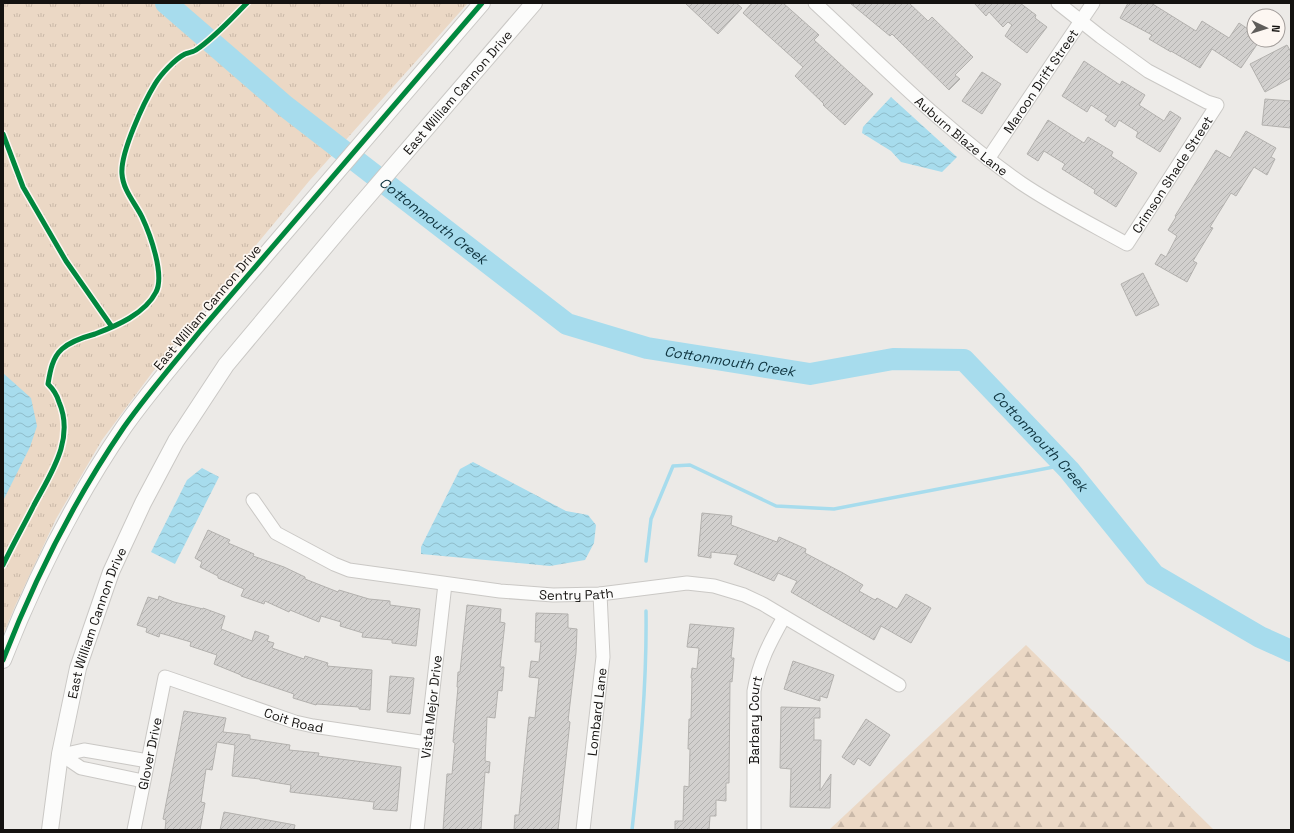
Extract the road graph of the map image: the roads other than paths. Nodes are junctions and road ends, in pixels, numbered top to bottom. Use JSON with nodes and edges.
{"nodes":[{"id":1,"x":482,"y":3,"type":"edge"},
{"id":2,"x":534,"y":3,"type":"edge"},
{"id":3,"x":815,"y":3,"type":"edge"},
{"id":4,"x":1058,"y":3,"type":"edge"},
{"id":5,"x":1093,"y":3,"type":"edge"},
{"id":6,"x":1081,"y":21,"type":"junction"},
{"id":7,"x":988,"y":159,"type":"junction"},
{"id":8,"x":1127,"y":244,"type":"joint"},
{"id":9,"x":254,"y":500,"type":"dead end"},
{"id":10,"x":445,"y":584,"type":"junction"},
{"id":11,"x":600,"y":594,"type":"junction"},
{"id":12,"x":784,"y":617,"type":"junction"},
{"id":13,"x":3,"y":660,"type":"edge"},
{"id":14,"x":165,"y":677,"type":"joint"},
{"id":15,"x":899,"y":685,"type":"dead end"},
{"id":16,"x":427,"y":743,"type":"junction"},
{"id":17,"x":148,"y":761,"type":"junction"},
{"id":18,"x":144,"y":781,"type":"junction"},
{"id":19,"x":50,"y":830,"type":"edge"},
{"id":20,"x":134,"y":830,"type":"edge"},
{"id":21,"x":417,"y":830,"type":"edge"},
{"id":22,"x":583,"y":830,"type":"edge"},
{"id":23,"x":754,"y":830,"type":"edge"}],
"edges":[{"from":1,"to":13,"type":"street","name":"East William Cannon Drive"},
{"from":2,"to":19,"type":"street","name":"East William Cannon Drive"},
{"from":3,"to":7,"type":"street","name":"Auburn Blaze Lane"},
{"from":4,"to":6,"type":"street"},
{"from":5,"to":6,"type":"street","name":"Maroon Drift Street"},
{"from":6,"to":7,"type":"street","name":"Maroon Drift Street"},
{"from":6,"to":8,"type":"street","name":"Crimson Shade Street"},
{"from":7,"to":8,"type":"street","name":"Auburn Blaze Lane"},
{"from":9,"to":10,"type":"street","name":"Sentry Path"},
{"from":10,"to":11,"type":"street","name":"Sentry Path"},
{"from":10,"to":16,"type":"street","name":"Vista Mejor Drive"},
{"from":11,"to":12,"type":"street","name":"Sentry Path"},
{"from":11,"to":22,"type":"street","name":"Lombard Lane"},
{"from":12,"to":15,"type":"street","name":"Sentry Path"},
{"from":12,"to":23,"type":"street","name":"Barbary Court"},
{"from":14,"to":16,"type":"street","name":"Coit Road"},
{"from":14,"to":17,"type":"street","name":"Glover Drive"},
{"from":16,"to":21,"type":"street","name":"Vista Mejor Drive"},
{"from":17,"to":18,"type":"street","name":"Glover Drive"},
{"from":17,"to":18,"type":"street"},
{"from":18,"to":20,"type":"street","name":"Glover Drive"}]}
